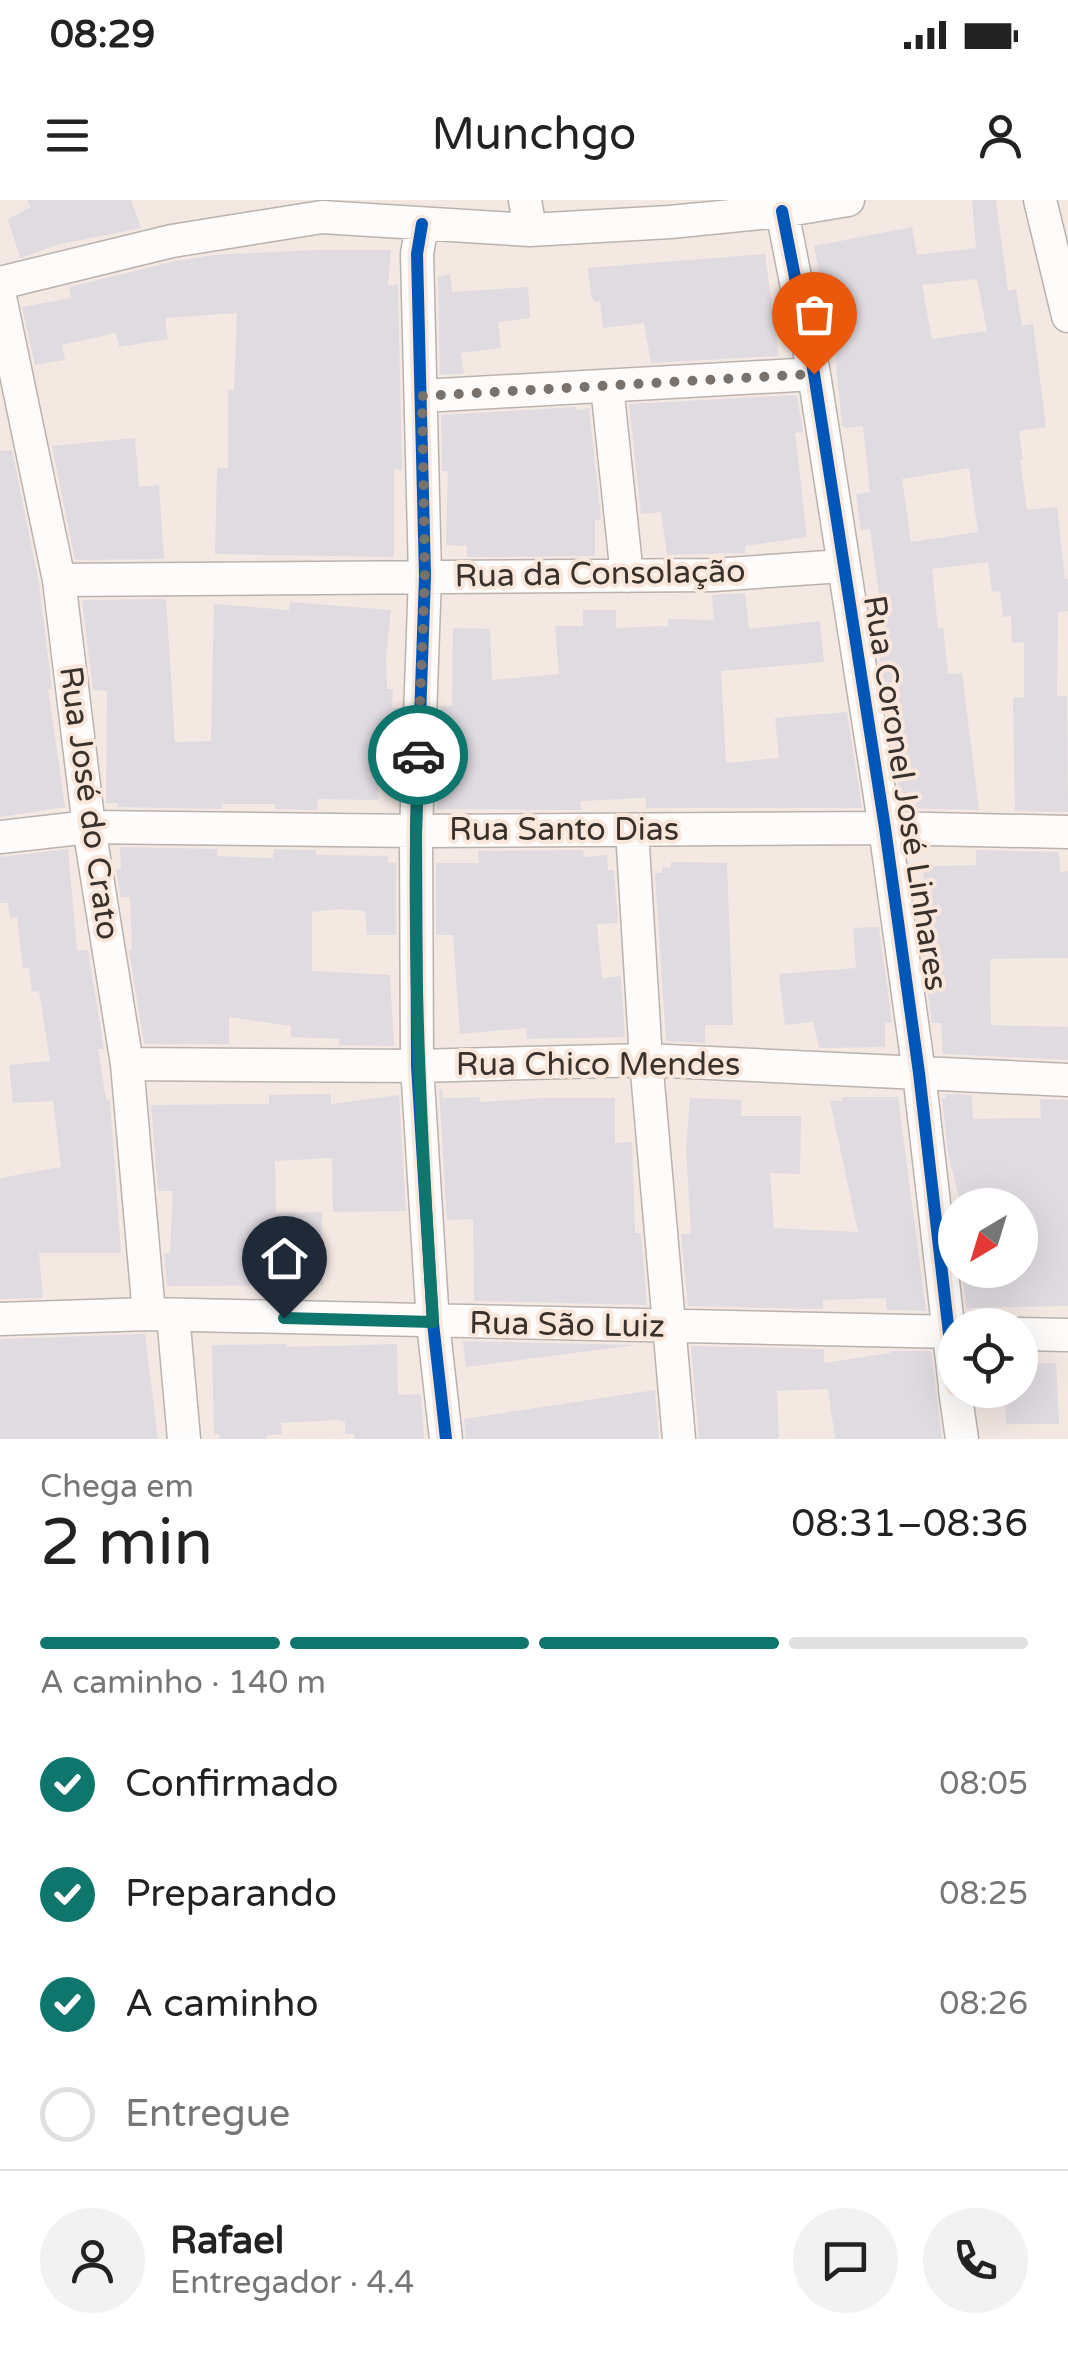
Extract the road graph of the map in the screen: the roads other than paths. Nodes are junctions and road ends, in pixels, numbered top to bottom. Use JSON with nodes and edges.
{"nodes":[{"id":1,"x":848,"y":200,"type":"edge"},
{"id":2,"x":1040,"y":200,"type":"edge"},
{"id":3,"x":782,"y":211,"type":"junction"},
{"id":4,"x":528,"y":215,"type":"edge"},
{"id":5,"x":422,"y":224,"type":"junction"},
{"id":6,"x":0,"y":283,"type":"edge"},
{"id":7,"x":0,"y":297,"type":"edge"},
{"id":8,"x":1068,"y":316,"type":"edge"},
{"id":9,"x":814,"y":374,"type":"junction"},
{"id":10,"x":607,"y":386,"type":"junction"},
{"id":11,"x":422,"y":396,"type":"junction"},
{"id":12,"x":842,"y":566,"type":"junction"},
{"id":13,"x":425,"y":576,"type":"junction"},
{"id":14,"x":627,"y":576,"type":"junction"},
{"id":15,"x":59,"y":580,"type":"junction"},
{"id":16,"x":89,"y":827,"type":"junction"},
{"id":17,"x":885,"y":828,"type":"junction"},
{"id":18,"x":632,"y":830,"type":"junction"},
{"id":19,"x":416,"y":831,"type":"junction"},
{"id":20,"x":1068,"y":832,"type":"edge"},
{"id":21,"x":0,"y":837,"type":"edge"},
{"id":22,"x":646,"y":1060,"type":"junction"},
{"id":23,"x":127,"y":1064,"type":"junction"},
{"id":24,"x":417,"y":1066,"type":"junction"},
{"id":25,"x":919,"y":1072,"type":"junction"},
{"id":26,"x":1068,"y":1080,"type":"edge"},
{"id":27,"x":948,"y":1308,"type":"edge"},
{"id":28,"x":161,"y":1314,"type":"junction"},
{"id":29,"x":0,"y":1318,"type":"edge"},
{"id":30,"x":433,"y":1322,"type":"junction"},
{"id":31,"x":671,"y":1327,"type":"junction"},
{"id":32,"x":938,"y":1332,"type":"edge"},
{"id":33,"x":1038,"y":1334,"type":"edge"},
{"id":34,"x":1068,"y":1335,"type":"edge"},
{"id":35,"x":958,"y":1408,"type":"edge"},
{"id":36,"x":184,"y":1439,"type":"edge"},
{"id":37,"x":446,"y":1439,"type":"edge"},
{"id":38,"x":679,"y":1439,"type":"edge"},
{"id":39,"x":962,"y":1439,"type":"edge"}],
"edges":[{"from":1,"to":3,"type":"street"},
{"from":2,"to":8,"type":"street"},
{"from":3,"to":4,"type":"street"},
{"from":3,"to":9,"type":"street","name":"Rua Coronel José Linhares"},
{"from":4,"to":5,"type":"street"},
{"from":5,"to":6,"type":"street"},
{"from":5,"to":11,"type":"street"},
{"from":7,"to":15,"type":"street","name":"Rua José do Crato"},
{"from":9,"to":10,"type":"street"},
{"from":9,"to":12,"type":"street","name":"Rua Coronel José Linhares"},
{"from":10,"to":11,"type":"street"},
{"from":10,"to":14,"type":"street"},
{"from":11,"to":13,"type":"street"},
{"from":12,"to":14,"type":"street","name":"Rua da Consolação"},
{"from":12,"to":17,"type":"street","name":"Rua Coronel José Linhares"},
{"from":13,"to":14,"type":"street","name":"Rua da Consolação"},
{"from":13,"to":15,"type":"street","name":"Rua da Consolação"},
{"from":13,"to":19,"type":"street"},
{"from":15,"to":16,"type":"street","name":"Rua José do Crato"},
{"from":16,"to":19,"type":"street","name":"Rua Santo Dias"},
{"from":16,"to":21,"type":"street","name":"Rua Santo Dias"},
{"from":16,"to":23,"type":"street","name":"Rua José do Crato"},
{"from":17,"to":18,"type":"street","name":"Rua Santo Dias"},
{"from":17,"to":20,"type":"street","name":"Rua Santo Dias"},
{"from":17,"to":25,"type":"street","name":"Rua Coronel José Linhares"},
{"from":18,"to":19,"type":"street","name":"Rua Santo Dias"},
{"from":18,"to":22,"type":"street"},
{"from":19,"to":24,"type":"street"},
{"from":22,"to":24,"type":"street","name":"Rua Chico Mendes"},
{"from":22,"to":25,"type":"street","name":"Rua Chico Mendes"},
{"from":22,"to":31,"type":"street"},
{"from":23,"to":24,"type":"street","name":"Rua Chico Mendes"},
{"from":23,"to":28,"type":"street","name":"Rua José do Crato"},
{"from":24,"to":30,"type":"street"},
{"from":25,"to":26,"type":"street","name":"Rua Chico Mendes"},
{"from":25,"to":27,"type":"street","name":"Rua Coronel José Linhares"},
{"from":28,"to":29,"type":"street","name":"Rua São Luiz"},
{"from":28,"to":30,"type":"street","name":"Rua São Luiz"},
{"from":28,"to":36,"type":"street","name":"Rua José do Crato"},
{"from":30,"to":31,"type":"street","name":"Rua São Luiz"},
{"from":30,"to":37,"type":"street"},
{"from":31,"to":32,"type":"street","name":"Rua São Luiz"},
{"from":31,"to":38,"type":"street"},
{"from":33,"to":34,"type":"street"},
{"from":35,"to":39,"type":"street","name":"Rua Coronel José Linhares"}]}
